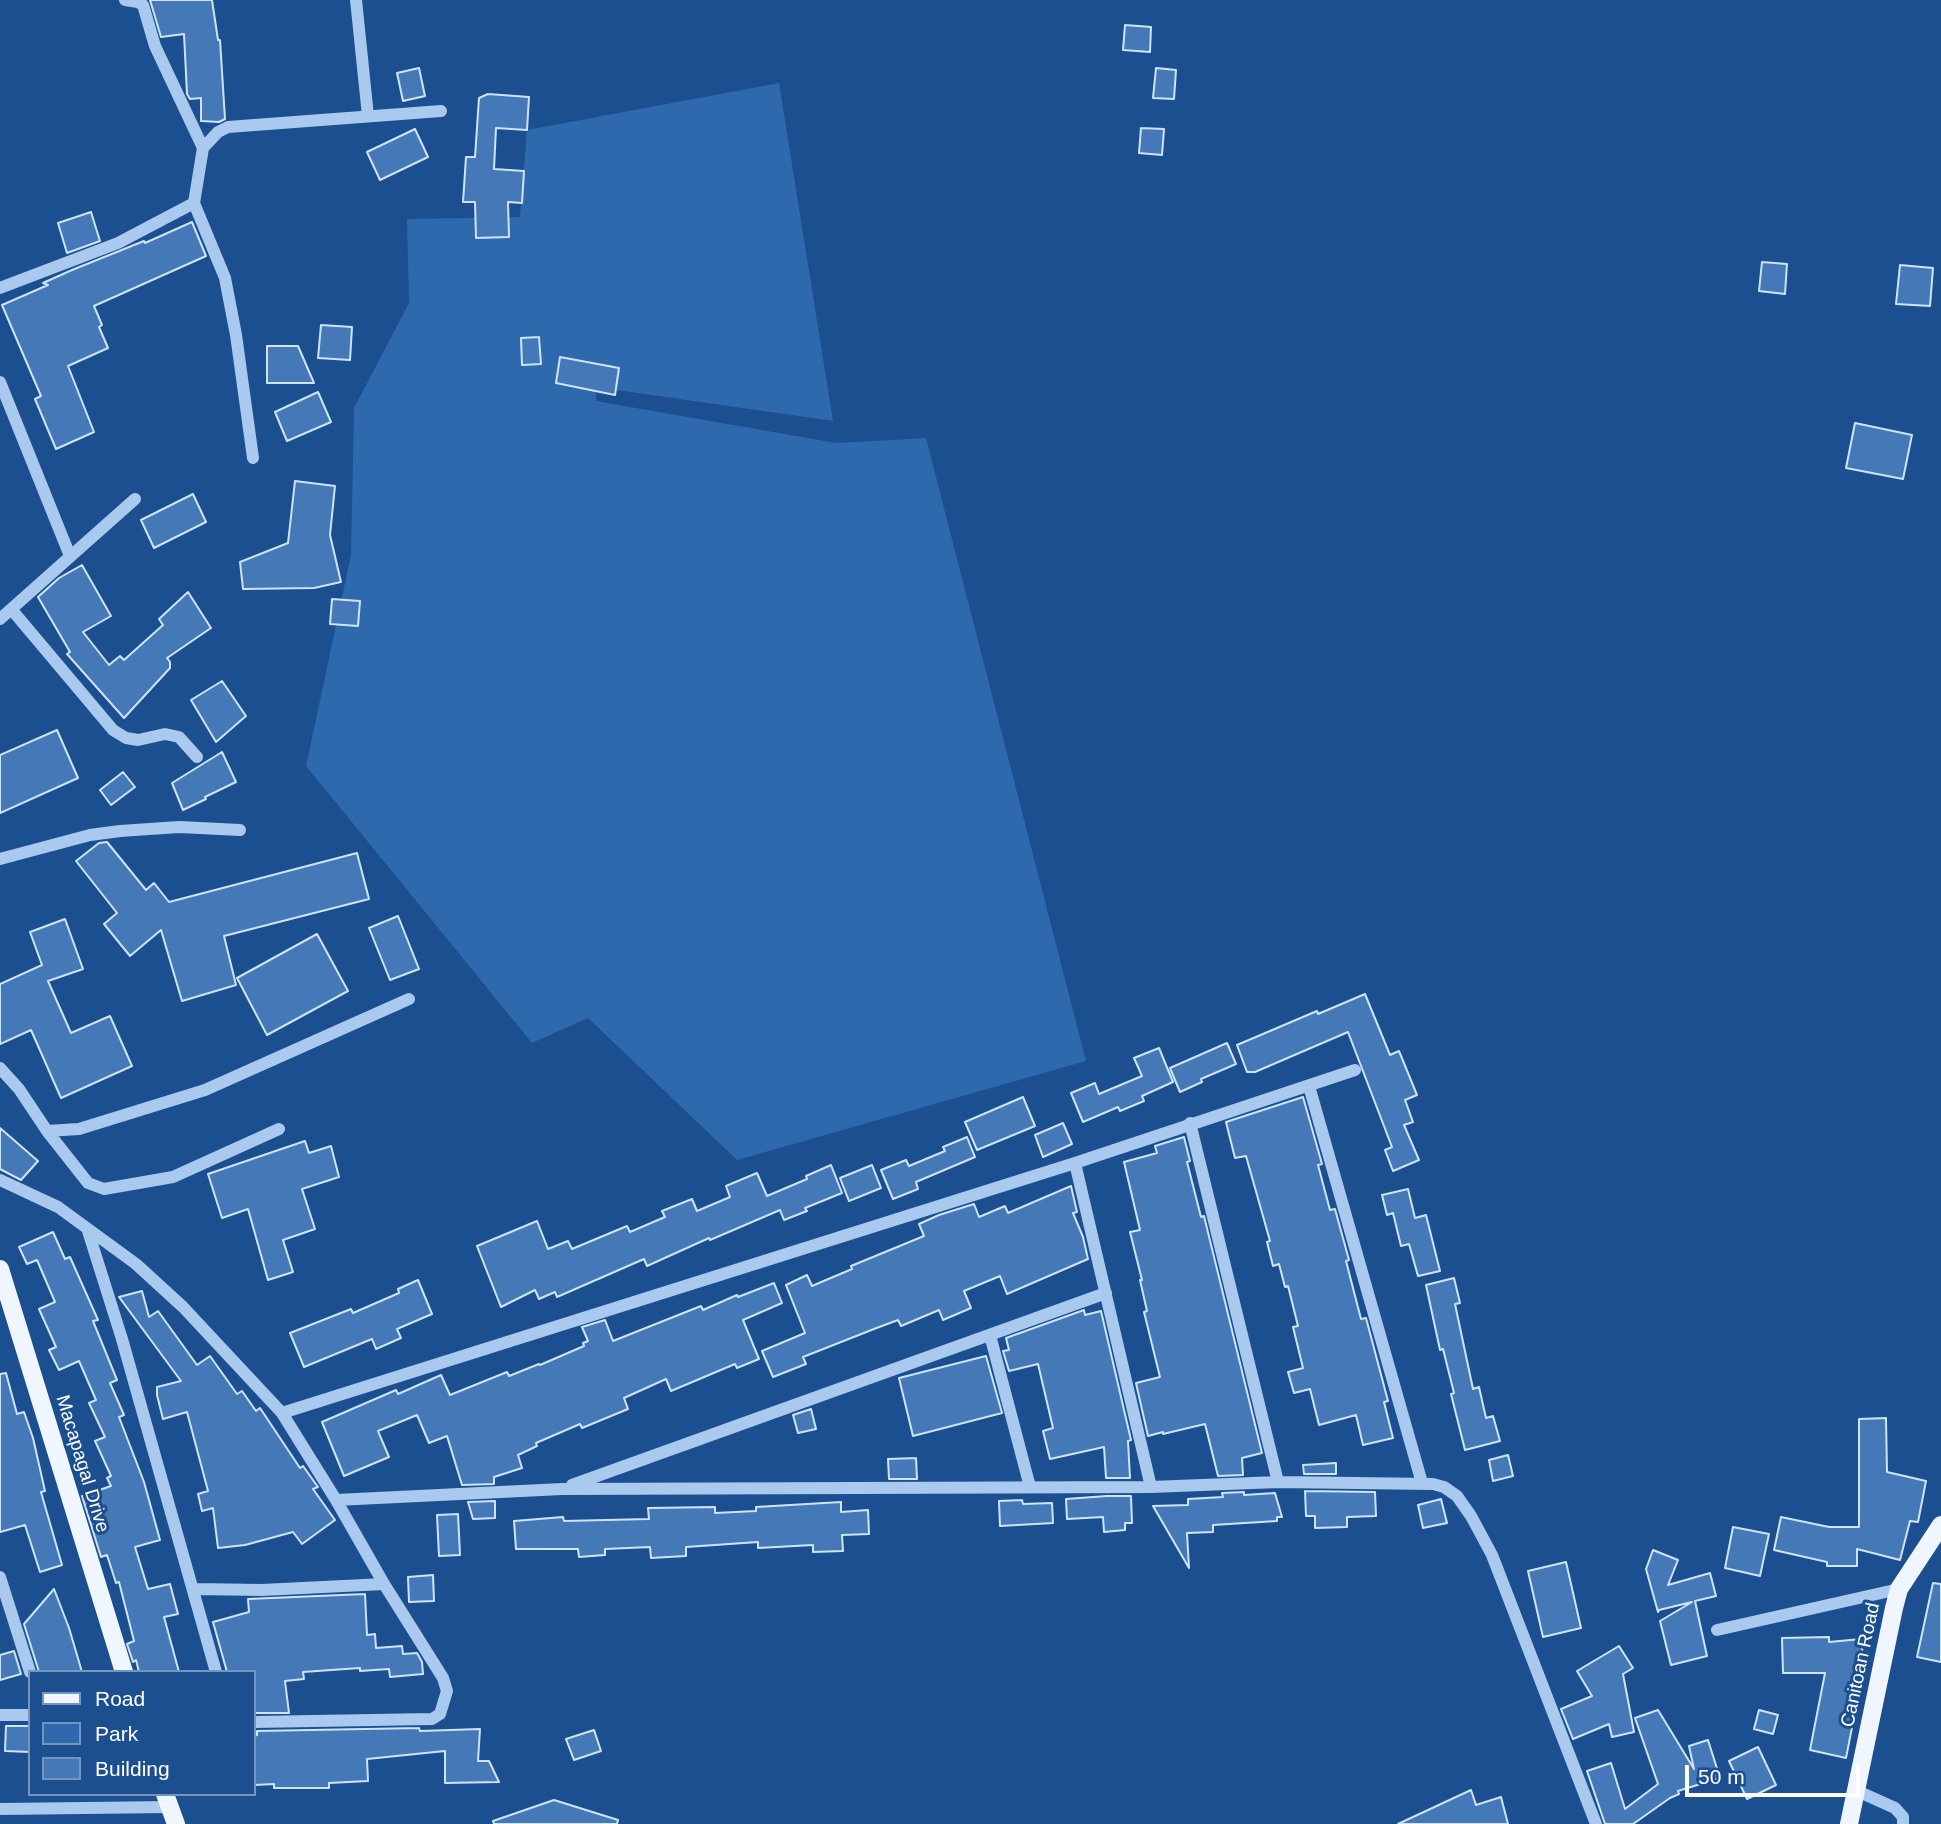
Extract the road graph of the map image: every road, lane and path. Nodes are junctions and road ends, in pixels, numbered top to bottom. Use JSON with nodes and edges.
{"nodes":[{"id":1,"x":125,"y":0,"type":"edge"},
{"id":2,"x":356,"y":0,"type":"edge"},
{"id":3,"x":441,"y":111,"type":"dead end"},
{"id":4,"x":368,"y":116,"type":"junction"},
{"id":5,"x":203,"y":148,"type":"junction"},
{"id":6,"x":194,"y":203,"type":"junction"},
{"id":7,"x":0,"y":288,"type":"edge"},
{"id":8,"x":0,"y":382,"type":"edge"},
{"id":9,"x":253,"y":458,"type":"dead end"},
{"id":10,"x":135,"y":499,"type":"dead end"},
{"id":11,"x":70,"y":556,"type":"junction"},
{"id":12,"x":12,"y":610,"type":"junction"},
{"id":13,"x":0,"y":619,"type":"edge"},
{"id":14,"x":197,"y":757,"type":"dead end"},
{"id":15,"x":240,"y":830,"type":"dead end"},
{"id":16,"x":0,"y":859,"type":"edge"},
{"id":17,"x":409,"y":999,"type":"dead end"},
{"id":18,"x":0,"y":1068,"type":"edge"},
{"id":19,"x":1354,"y":1070,"type":"dead end"},
{"id":20,"x":1309,"y":1086,"type":"junction"},
{"id":21,"x":1190,"y":1123,"type":"junction"},
{"id":22,"x":279,"y":1129,"type":"dead end"},
{"id":23,"x":47,"y":1131,"type":"junction"},
{"id":24,"x":1075,"y":1163,"type":"junction"},
{"id":25,"x":0,"y":1180,"type":"edge"},
{"id":26,"x":88,"y":1231,"type":"junction"},
{"id":27,"x":0,"y":1269,"type":"edge"},
{"id":28,"x":1106,"y":1293,"type":"junction"},
{"id":29,"x":990,"y":1335,"type":"junction"},
{"id":30,"x":282,"y":1413,"type":"junction"},
{"id":31,"x":1278,"y":1482,"type":"junction"},
{"id":32,"x":1422,"y":1483,"type":"junction"},
{"id":33,"x":1151,"y":1487,"type":"junction"},
{"id":34,"x":1030,"y":1488,"type":"junction"},
{"id":35,"x":562,"y":1489,"type":"junction"},
{"id":36,"x":337,"y":1500,"type":"junction"},
{"id":37,"x":1941,"y":1525,"type":"edge"},
{"id":38,"x":0,"y":1577,"type":"edge"},
{"id":39,"x":384,"y":1584,"type":"junction"},
{"id":40,"x":194,"y":1589,"type":"junction"},
{"id":41,"x":1899,"y":1589,"type":"junction"},
{"id":42,"x":1717,"y":1629,"type":"dead end"},
{"id":43,"x":29,"y":1670,"type":"edge"},
{"id":44,"x":123,"y":1670,"type":"edge"},
{"id":45,"x":215,"y":1670,"type":"edge"},
{"id":46,"x":0,"y":1715,"type":"edge"},
{"id":47,"x":28,"y":1715,"type":"edge"},
{"id":48,"x":256,"y":1722,"type":"edge"},
{"id":49,"x":1856,"y":1790,"type":"junction"},
{"id":50,"x":0,"y":1809,"type":"edge"},
{"id":51,"x":170,"y":1809,"type":"edge"},
{"id":52,"x":1596,"y":1824,"type":"edge"},
{"id":53,"x":1849,"y":1824,"type":"edge"},
{"id":54,"x":1903,"y":1824,"type":"edge"}],
"edges":[{"from":1,"to":5,"type":"street"},
{"from":2,"to":4,"type":"street"},
{"from":3,"to":4,"type":"street"},
{"from":4,"to":5,"type":"street"},
{"from":5,"to":6,"type":"street"},
{"from":6,"to":7,"type":"street"},
{"from":6,"to":9,"type":"street"},
{"from":8,"to":11,"type":"street"},
{"from":10,"to":11,"type":"street"},
{"from":11,"to":12,"type":"street"},
{"from":12,"to":13,"type":"street"},
{"from":12,"to":14,"type":"street"},
{"from":15,"to":16,"type":"street"},
{"from":17,"to":23,"type":"street"},
{"from":18,"to":23,"type":"street"},
{"from":19,"to":20,"type":"street"},
{"from":20,"to":21,"type":"street"},
{"from":20,"to":32,"type":"street"},
{"from":21,"to":24,"type":"street"},
{"from":21,"to":31,"type":"street"},
{"from":22,"to":23,"type":"street"},
{"from":24,"to":28,"type":"street"},
{"from":24,"to":30,"type":"street"},
{"from":25,"to":26,"type":"street"},
{"from":26,"to":30,"type":"street"},
{"from":26,"to":40,"type":"street"},
{"from":27,"to":44,"type":"main road","name":"Macapagal Drive"},
{"from":28,"to":29,"type":"street"},
{"from":28,"to":33,"type":"street"},
{"from":29,"to":34,"type":"street"},
{"from":29,"to":35,"type":"street"},
{"from":30,"to":36,"type":"street"},
{"from":31,"to":32,"type":"street"},
{"from":31,"to":33,"type":"street"},
{"from":32,"to":52,"type":"street"},
{"from":33,"to":34,"type":"street"},
{"from":34,"to":35,"type":"street"},
{"from":35,"to":36,"type":"street"},
{"from":36,"to":39,"type":"street"},
{"from":37,"to":41,"type":"main road","name":"Canitoan Road"},
{"from":38,"to":43,"type":"street"},
{"from":39,"to":40,"type":"street"},
{"from":39,"to":48,"type":"street"},
{"from":40,"to":45,"type":"street"},
{"from":41,"to":42,"type":"street"},
{"from":41,"to":49,"type":"main road","name":"Canitoan Road"},
{"from":46,"to":47,"type":"street"},
{"from":49,"to":53,"type":"main road","name":"Canitoan Road"},
{"from":49,"to":54,"type":"street"},
{"from":50,"to":51,"type":"street"}]}
